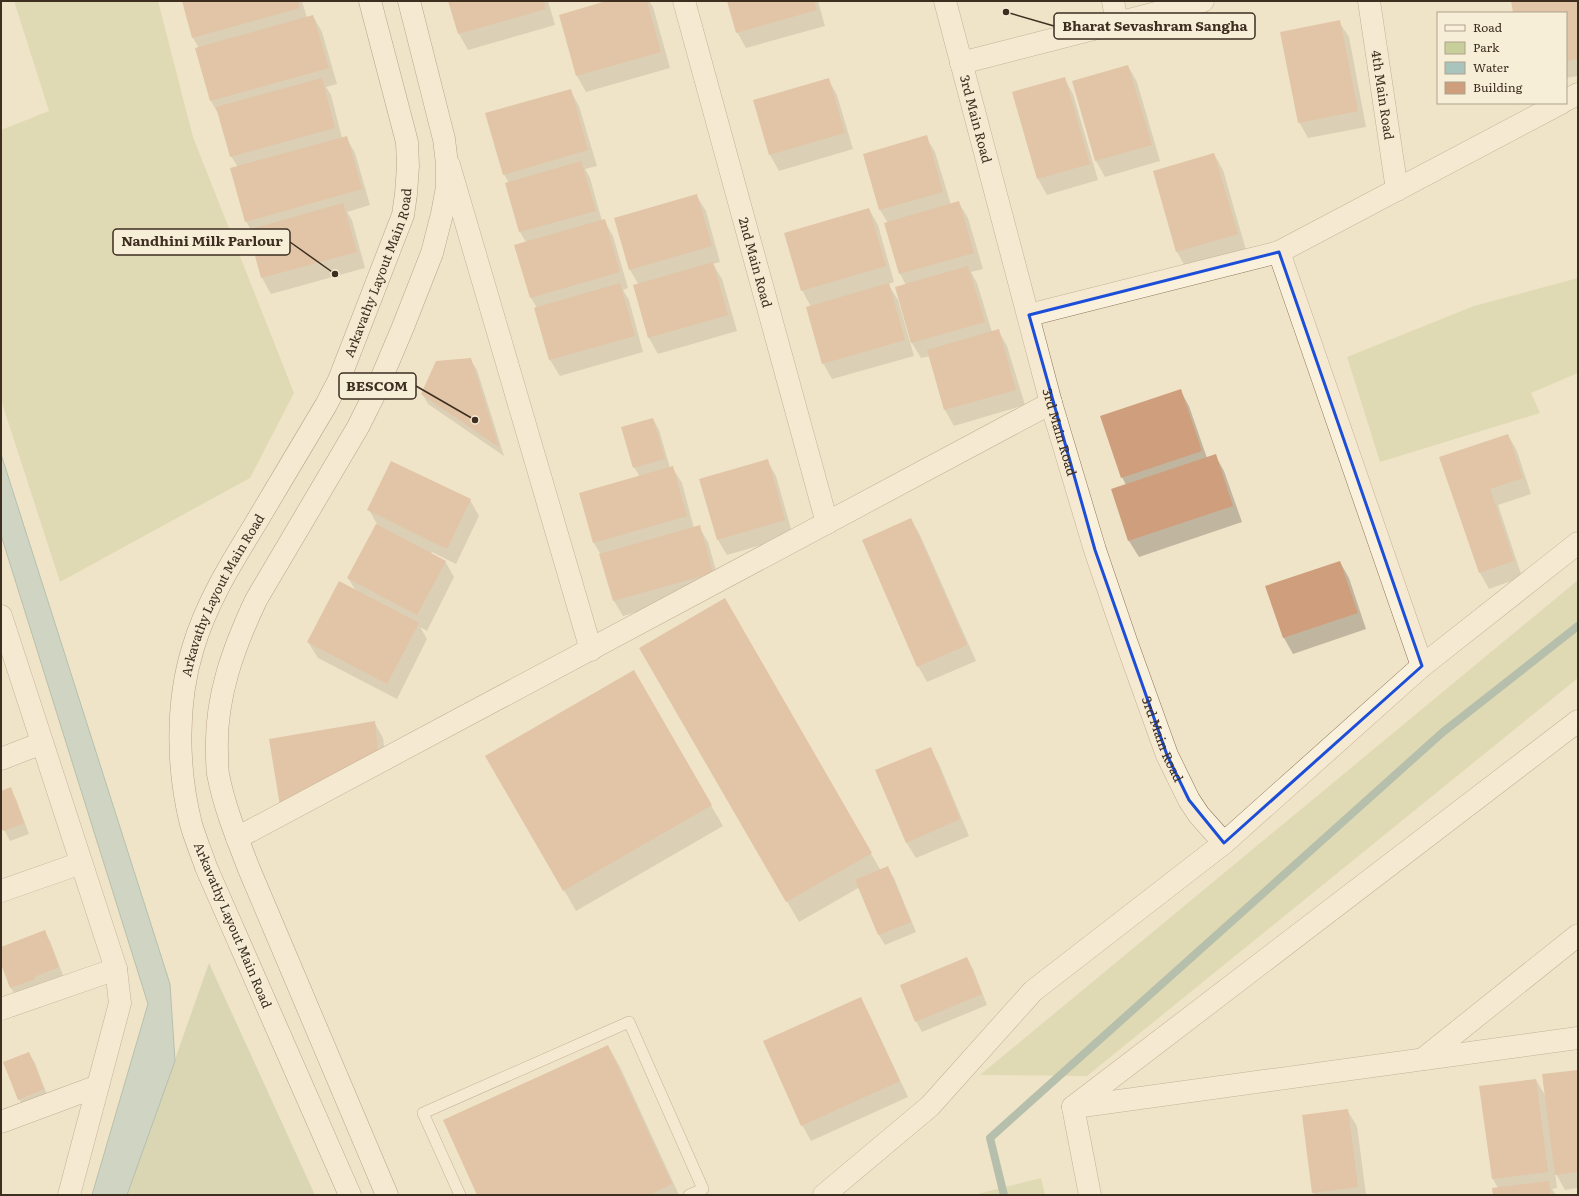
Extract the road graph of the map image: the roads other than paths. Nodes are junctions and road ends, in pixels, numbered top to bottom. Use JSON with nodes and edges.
{"nodes":[{"id":1,"x":370,"y":1,"type":"edge"},
{"id":2,"x":409,"y":1,"type":"edge"},
{"id":3,"x":684,"y":1,"type":"edge"},
{"id":4,"x":945,"y":1,"type":"edge"},
{"id":5,"x":1113,"y":1,"type":"edge"},
{"id":6,"x":1203,"y":1,"type":"edge"},
{"id":7,"x":1369,"y":1,"type":"edge"},
{"id":8,"x":1117,"y":23,"type":"junction"},
{"id":9,"x":961,"y":63,"type":"junction"},
{"id":10,"x":1578,"y":94,"type":"edge"},
{"id":11,"x":1567,"y":100,"type":"edge"},
{"id":12,"x":1559,"y":104,"type":"edge"},
{"id":13,"x":446,"y":158,"type":"junction"},
{"id":14,"x":1397,"y":190,"type":"junction"},
{"id":15,"x":1279,"y":252,"type":"junction"},
{"id":16,"x":1029,"y":316,"type":"junction"},
{"id":17,"x":1051,"y":402,"type":"junction"},
{"id":18,"x":827,"y":523,"type":"junction"},
{"id":19,"x":1578,"y":543,"type":"edge"},
{"id":20,"x":3,"y":629,"type":"edge"},
{"id":21,"x":591,"y":650,"type":"junction"},
{"id":22,"x":1422,"y":666,"type":"junction"},
{"id":23,"x":1578,"y":720,"type":"edge"},
{"id":24,"x":42,"y":743,"type":"junction"},
{"id":25,"x":1,"y":759,"type":"edge"},
{"id":26,"x":237,"y":838,"type":"junction"},
{"id":27,"x":1224,"y":843,"type":"junction"},
{"id":28,"x":81,"y":863,"type":"junction"},
{"id":29,"x":1,"y":891,"type":"edge"},
{"id":30,"x":1578,"y":935,"type":"edge"},
{"id":31,"x":116,"y":969,"type":"junction"},
{"id":32,"x":1,"y":1009,"type":"edge"},
{"id":33,"x":1578,"y":1038,"type":"edge"},
{"id":34,"x":1422,"y":1059,"type":"junction"},
{"id":35,"x":98,"y":1086,"type":"junction"},
{"id":36,"x":1073,"y":1107,"type":"junction"},
{"id":37,"x":1,"y":1122,"type":"edge"},
{"id":38,"x":69,"y":1195,"type":"edge"},
{"id":39,"x":350,"y":1195,"type":"edge"},
{"id":40,"x":387,"y":1195,"type":"edge"},
{"id":41,"x":460,"y":1195,"type":"edge"},
{"id":42,"x":689,"y":1195,"type":"edge"},
{"id":43,"x":824,"y":1195,"type":"edge"},
{"id":44,"x":1090,"y":1195,"type":"edge"}],
"edges":[{"from":1,"to":39,"type":"street","name":"Arkavathy Layout Main Road"},
{"from":2,"to":13,"type":"street"},
{"from":3,"to":18,"type":"street","name":"2nd Main Road"},
{"from":4,"to":9,"type":"street","name":"3rd Main Road"},
{"from":5,"to":8,"type":"street"},
{"from":6,"to":8,"type":"street"},
{"from":7,"to":14,"type":"street","name":"4th Main Road"},
{"from":8,"to":9,"type":"street"},
{"from":9,"to":16,"type":"street","name":"3rd Main Road"},
{"from":10,"to":11,"type":"street"},
{"from":12,"to":14,"type":"street"},
{"from":13,"to":21,"type":"street"},
{"from":13,"to":26,"type":"street"},
{"from":14,"to":15,"type":"street"},
{"from":15,"to":16,"type":"street"},
{"from":15,"to":22,"type":"street"},
{"from":16,"to":17,"type":"street","name":"3rd Main Road"},
{"from":17,"to":18,"type":"street"},
{"from":17,"to":27,"type":"street","name":"3rd Main Road"},
{"from":18,"to":21,"type":"street"},
{"from":19,"to":22,"type":"street"},
{"from":20,"to":24,"type":"street"},
{"from":21,"to":26,"type":"street"},
{"from":22,"to":27,"type":"street"},
{"from":23,"to":36,"type":"street"},
{"from":24,"to":25,"type":"street"},
{"from":24,"to":28,"type":"street"},
{"from":26,"to":40,"type":"street"},
{"from":27,"to":43,"type":"street"},
{"from":28,"to":29,"type":"street"},
{"from":28,"to":31,"type":"street"},
{"from":30,"to":34,"type":"street"},
{"from":31,"to":32,"type":"street"},
{"from":31,"to":35,"type":"street"},
{"from":33,"to":34,"type":"street"},
{"from":34,"to":36,"type":"street"},
{"from":35,"to":37,"type":"street"},
{"from":35,"to":38,"type":"street"},
{"from":36,"to":44,"type":"street"},
{"from":41,"to":42,"type":"lane"}]}
